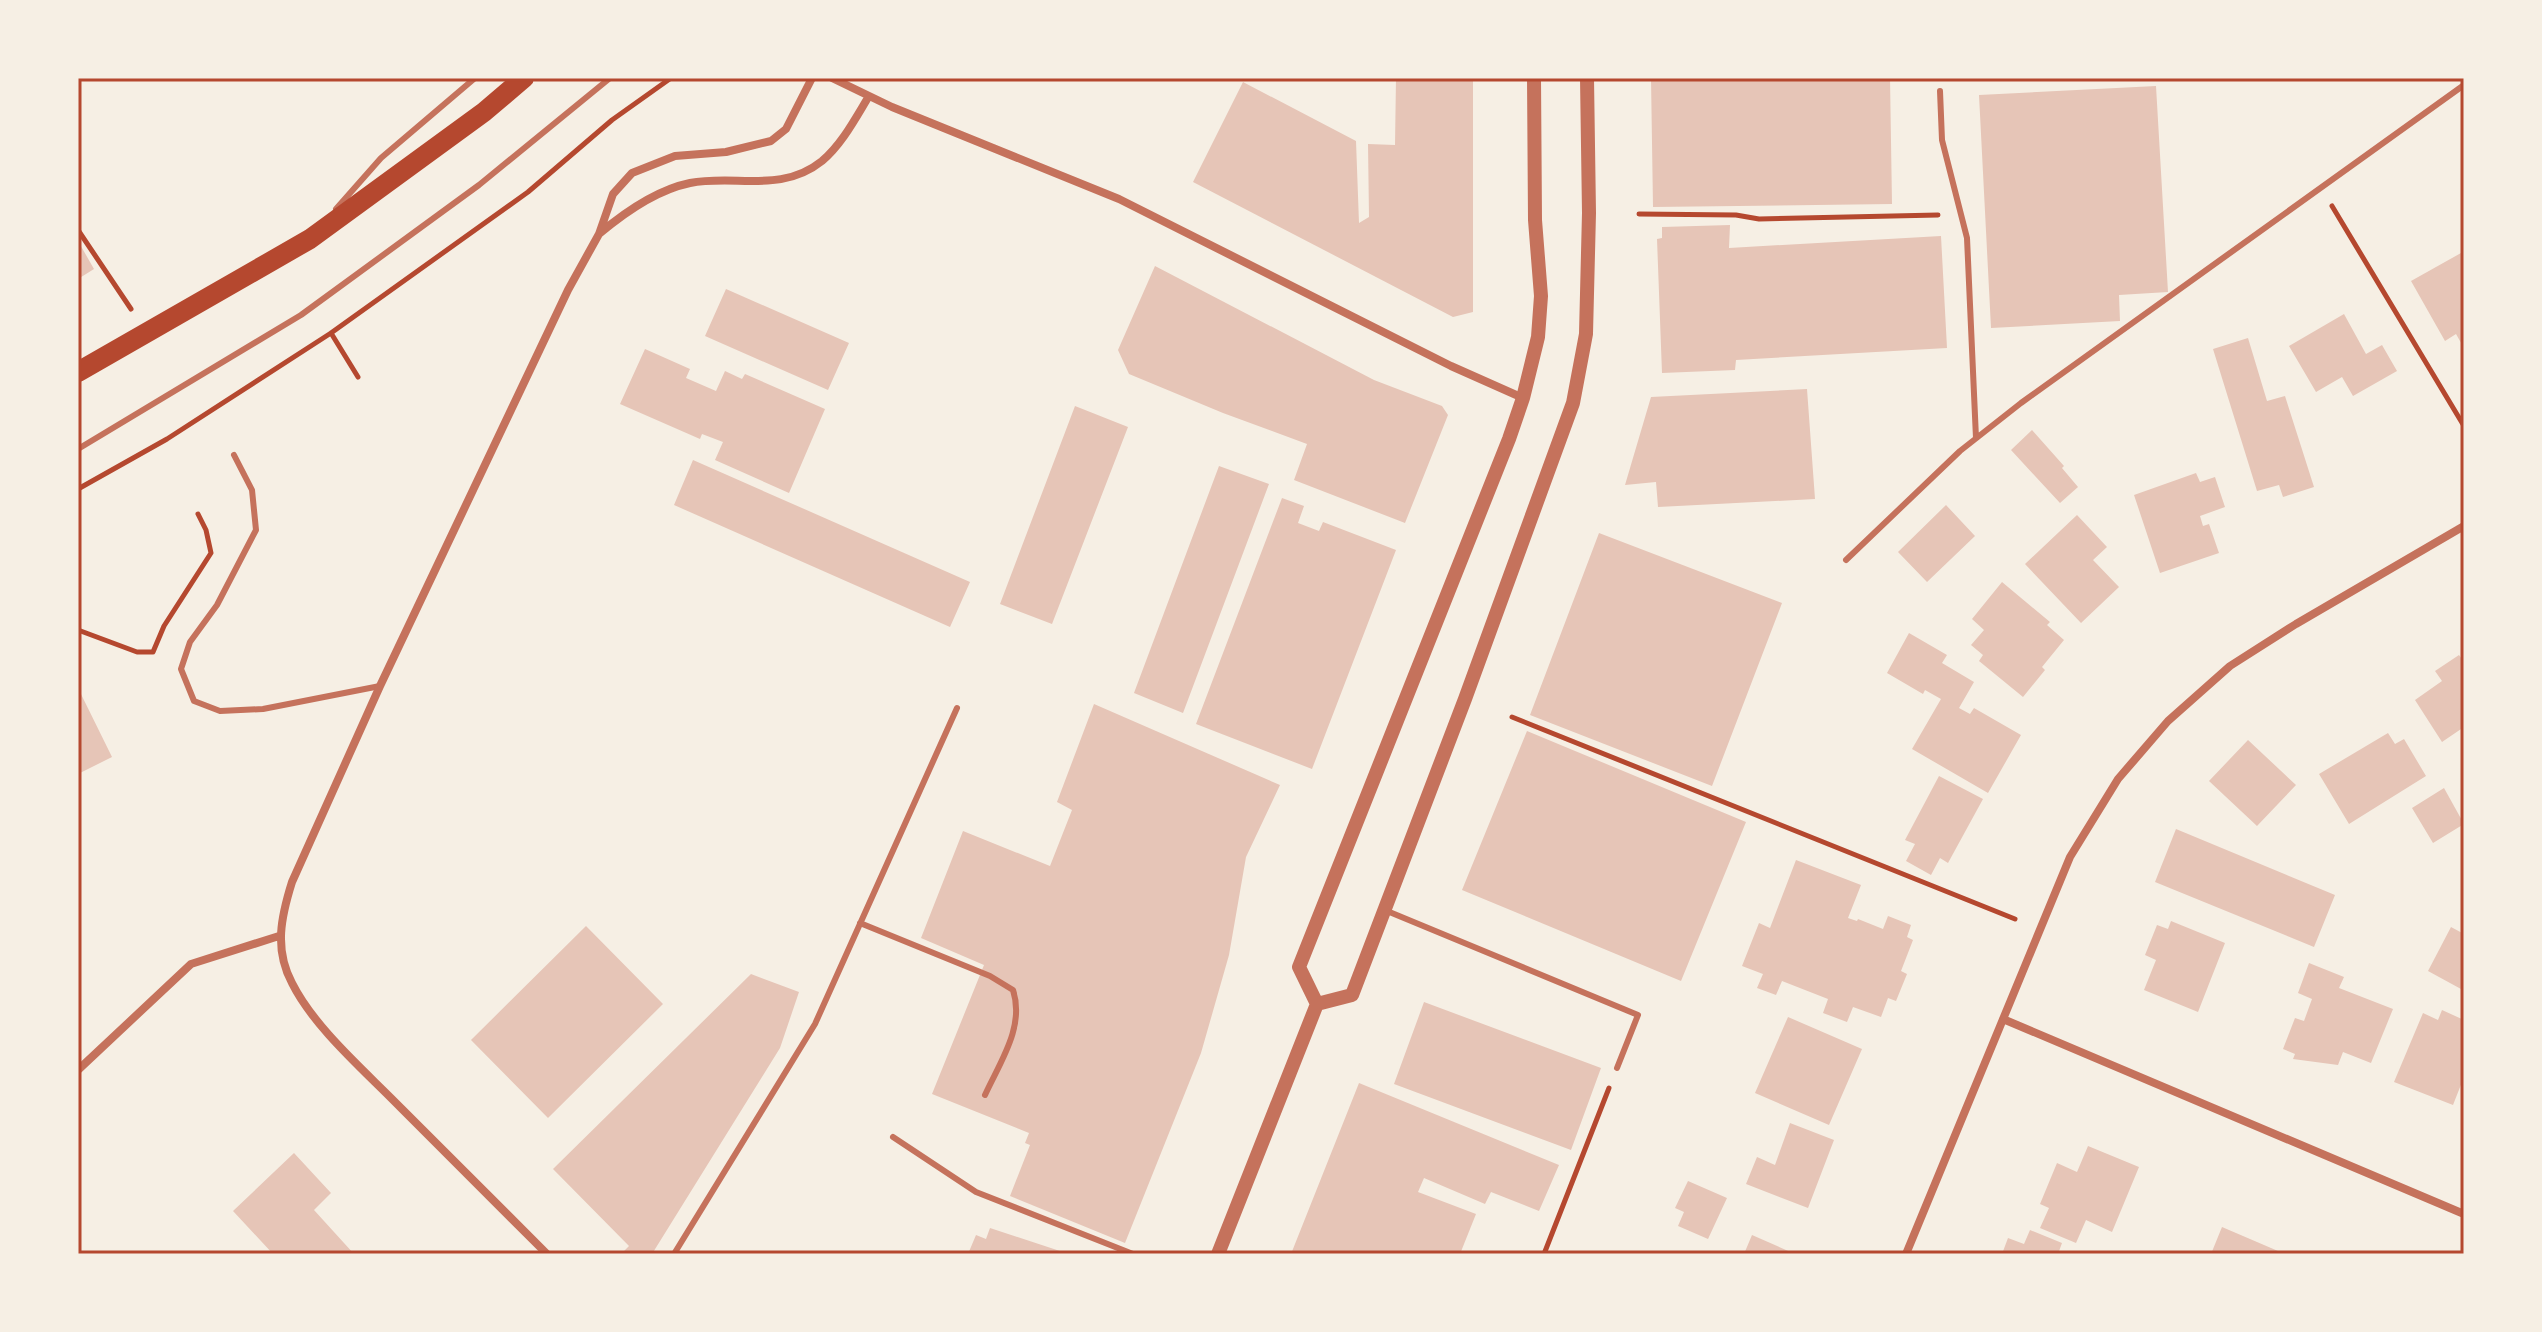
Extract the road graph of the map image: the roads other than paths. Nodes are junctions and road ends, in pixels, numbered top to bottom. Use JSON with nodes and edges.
{"nodes":[{"id":1,"x":475,"y":78,"type":"edge"},
{"id":2,"x":524,"y":78,"type":"edge"},
{"id":3,"x":610,"y":78,"type":"edge"},
{"id":4,"x":812,"y":78,"type":"edge"},
{"id":5,"x":832,"y":78,"type":"edge"},
{"id":6,"x":1534,"y":78,"type":"edge"},
{"id":7,"x":1587,"y":78,"type":"edge"},
{"id":8,"x":2464,"y":85,"type":"edge"},
{"id":9,"x":1940,"y":91,"type":"dead end"},
{"id":10,"x":869,"y":96,"type":"junction"},
{"id":11,"x":599,"y":234,"type":"junction"},
{"id":12,"x":310,"y":239,"type":"junction"},
{"id":13,"x":78,"y":372,"type":"edge"},
{"id":14,"x":1523,"y":398,"type":"junction"},
{"id":15,"x":1976,"y":438,"type":"junction"},
{"id":16,"x":78,"y":449,"type":"edge"},
{"id":17,"x":234,"y":455,"type":"dead end"},
{"id":18,"x":2464,"y":526,"type":"edge"},
{"id":19,"x":1846,"y":560,"type":"dead end"},
{"id":20,"x":380,"y":686,"type":"junction"},
{"id":21,"x":957,"y":708,"type":"dead end"},
{"id":22,"x":1383,"y":910,"type":"junction"},
{"id":23,"x":860,"y":923,"type":"junction"},
{"id":24,"x":279,"y":936,"type":"junction"},
{"id":25,"x":1317,"y":1004,"type":"junction"},
{"id":26,"x":2003,"y":1019,"type":"junction"},
{"id":27,"x":1617,"y":1068,"type":"road end"},
{"id":28,"x":78,"y":1070,"type":"edge"},
{"id":29,"x":985,"y":1095,"type":"dead end"},
{"id":30,"x":893,"y":1137,"type":"dead end"},
{"id":31,"x":2464,"y":1214,"type":"edge"},
{"id":32,"x":547,"y":1254,"type":"edge"},
{"id":33,"x":674,"y":1254,"type":"edge"},
{"id":34,"x":1133,"y":1254,"type":"edge"},
{"id":35,"x":1218,"y":1254,"type":"edge"},
{"id":36,"x":1906,"y":1254,"type":"edge"}],
"edges":[{"from":1,"to":12,"type":"lane"},
{"from":2,"to":12,"type":"main road"},
{"from":3,"to":16,"type":"lane"},
{"from":4,"to":11,"type":"street"},
{"from":5,"to":10,"type":"street"},
{"from":6,"to":14,"type":"street"},
{"from":7,"to":22,"type":"street"},
{"from":8,"to":15,"type":"lane"},
{"from":9,"to":15,"type":"lane"},
{"from":10,"to":11,"type":"street"},
{"from":10,"to":14,"type":"street"},
{"from":11,"to":20,"type":"street"},
{"from":12,"to":13,"type":"main road"},
{"from":14,"to":25,"type":"street"},
{"from":15,"to":19,"type":"lane"},
{"from":17,"to":20,"type":"lane"},
{"from":18,"to":26,"type":"street"},
{"from":20,"to":24,"type":"street"},
{"from":21,"to":23,"type":"lane"},
{"from":22,"to":25,"type":"street"},
{"from":22,"to":27,"type":"lane"},
{"from":23,"to":29,"type":"lane"},
{"from":23,"to":33,"type":"lane"},
{"from":24,"to":28,"type":"street"},
{"from":24,"to":32,"type":"street"},
{"from":25,"to":35,"type":"street"},
{"from":26,"to":31,"type":"street"},
{"from":26,"to":36,"type":"street"},
{"from":30,"to":34,"type":"lane"}]}
